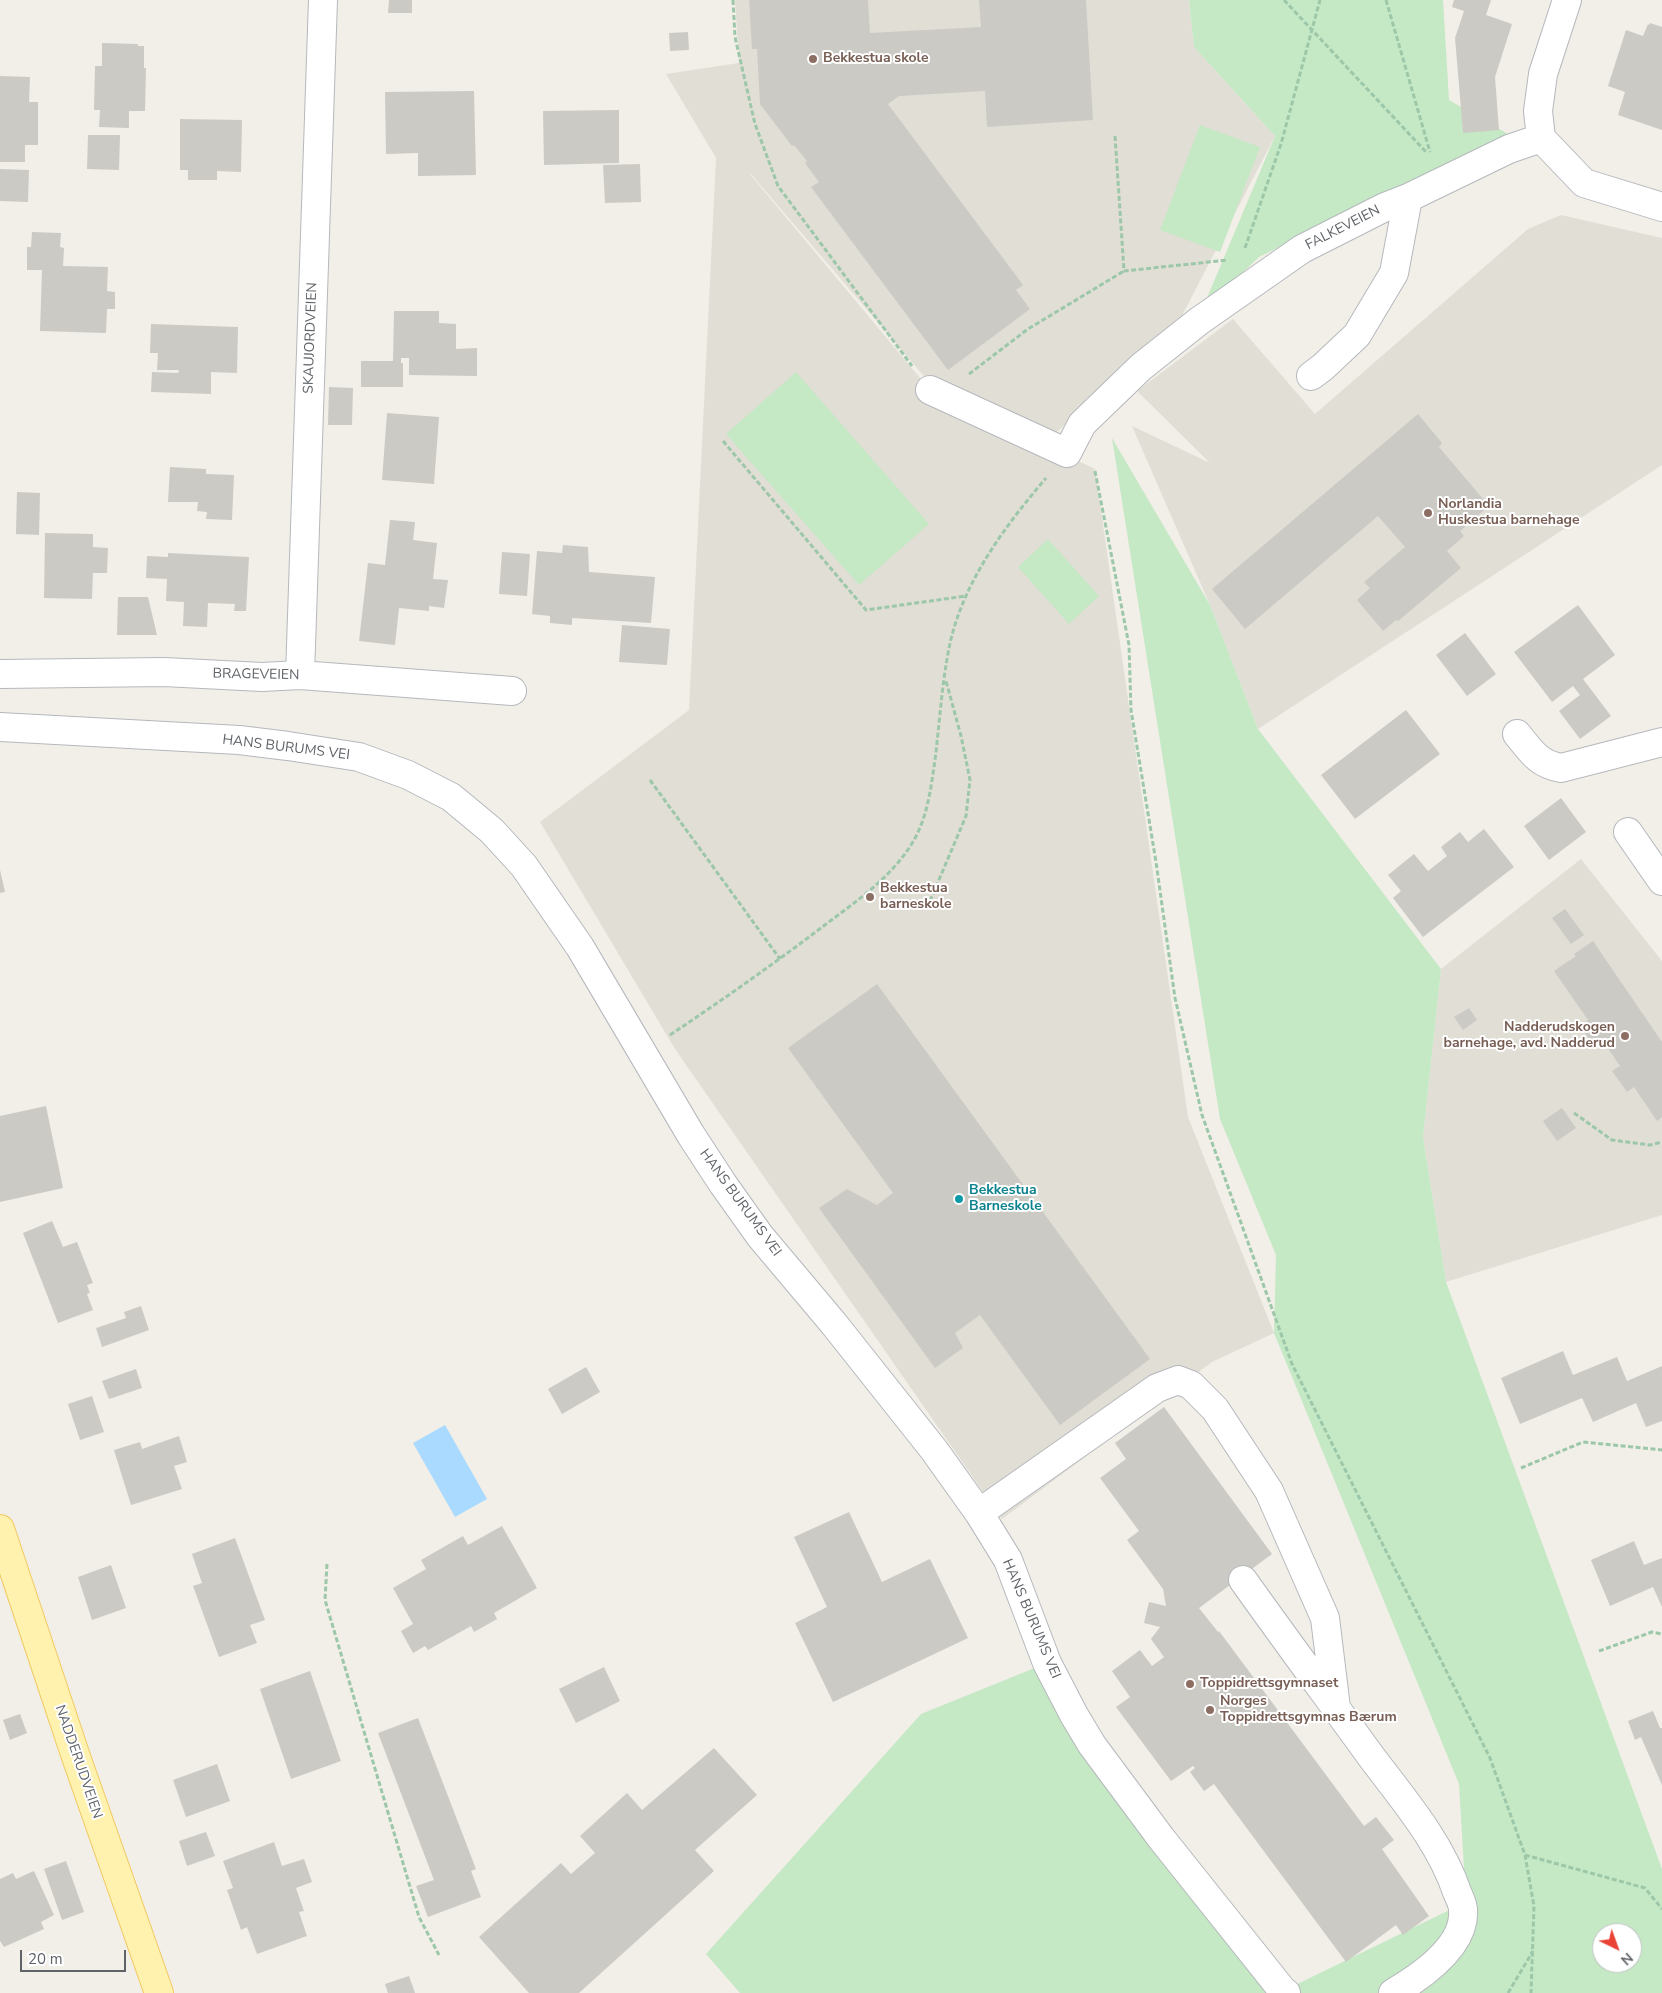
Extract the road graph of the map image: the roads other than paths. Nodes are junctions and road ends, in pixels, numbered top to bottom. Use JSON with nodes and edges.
{"nodes":[{"id":1,"x":323,"y":0,"type":"edge"},
{"id":2,"x":1567,"y":0,"type":"edge"},
{"id":3,"x":1541,"y":138,"type":"junction"},
{"id":4,"x":1408,"y":198,"type":"junction"},
{"id":5,"x":1662,"y":207,"type":"edge"},
{"id":6,"x":1310,"y":376,"type":"dead end"},
{"id":7,"x":935,"y":393,"type":"road end"},
{"id":8,"x":0,"y":674,"type":"edge"},
{"id":9,"x":300,"y":675,"type":"junction"},
{"id":10,"x":512,"y":691,"type":"dead end"},
{"id":11,"x":0,"y":727,"type":"edge"},
{"id":12,"x":1516,"y":734,"type":"dead end"},
{"id":13,"x":1662,"y":742,"type":"edge"},
{"id":14,"x":1628,"y":832,"type":"dead end"},
{"id":15,"x":1662,"y":880,"type":"edge"},
{"id":16,"x":980,"y":1513,"type":"junction"},
{"id":17,"x":0,"y":1529,"type":"edge"},
{"id":18,"x":1243,"y":1580,"type":"dead end"},
{"id":19,"x":1336,"y":1708,"type":"junction"},
{"id":20,"x":1285,"y":1992,"type":"edge"},
{"id":21,"x":159,"y":1993,"type":"edge"},
{"id":22,"x":1393,"y":1993,"type":"edge"}],
"edges":[{"from":1,"to":9,"type":"street","name":"SKAUJORDVEIEN"},
{"from":2,"to":3,"type":"street"},
{"from":3,"to":4,"type":"street","name":"FALKEVEIEN"},
{"from":3,"to":5,"type":"street"},
{"from":4,"to":6,"type":"street"},
{"from":4,"to":7,"type":"street","name":"FALKEVEIEN"},
{"from":8,"to":9,"type":"street","name":"BRAGEVEIEN"},
{"from":9,"to":10,"type":"street","name":"BRAGEVEIEN"},
{"from":11,"to":16,"type":"street","name":"HANS BURUMS VEI"},
{"from":12,"to":13,"type":"street"},
{"from":14,"to":15,"type":"street"},
{"from":16,"to":19,"type":"street"},
{"from":16,"to":20,"type":"street","name":"HANS BURUMS VEI"},
{"from":17,"to":21,"type":"main road","name":"NADDERUDVEIEN"},
{"from":18,"to":19,"type":"street"},
{"from":19,"to":22,"type":"street"}]}
